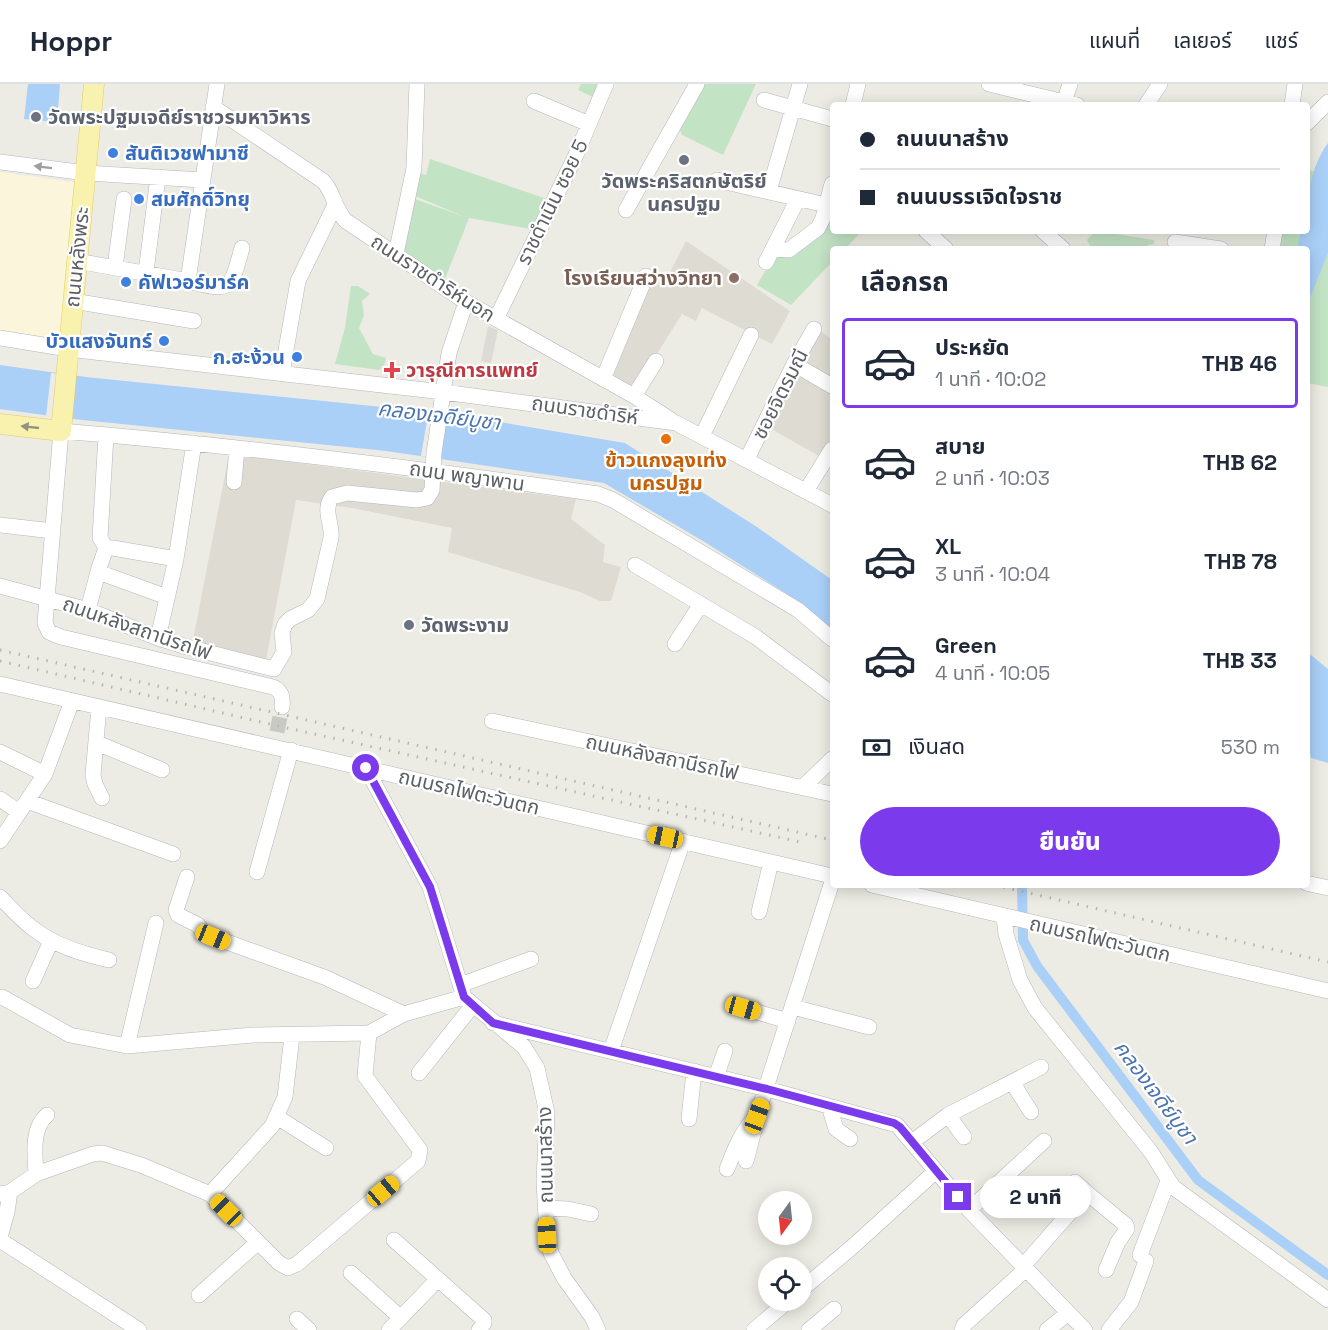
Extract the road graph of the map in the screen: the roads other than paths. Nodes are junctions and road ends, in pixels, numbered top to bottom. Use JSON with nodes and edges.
{"nodes":[{"id":1,"x":94,"y":84,"type":"edge"},
{"id":2,"x":217,"y":84,"type":"edge"},
{"id":3,"x":417,"y":84,"type":"edge"},
{"id":4,"x":606,"y":84,"type":"edge"},
{"id":5,"x":697,"y":84,"type":"edge"},
{"id":6,"x":800,"y":84,"type":"edge"},
{"id":7,"x":858,"y":84,"type":"edge"},
{"id":8,"x":990,"y":84,"type":"edge"},
{"id":9,"x":1070,"y":84,"type":"edge"},
{"id":10,"x":1160,"y":84,"type":"edge"},
{"id":11,"x":1295,"y":84,"type":"edge"},
{"id":12,"x":1025,"y":99,"type":"edge"},
{"id":13,"x":764,"y":100,"type":"dead end"},
{"id":14,"x":534,"y":101,"type":"dead end"},
{"id":15,"x":854,"y":102,"type":"edge"},
{"id":16,"x":1052,"y":102,"type":"edge"},
{"id":17,"x":1070,"y":102,"type":"edge"},
{"id":18,"x":1148,"y":102,"type":"edge"},
{"id":19,"x":1292,"y":102,"type":"edge"},
{"id":20,"x":1328,"y":102,"type":"edge"},
{"id":21,"x":213,"y":108,"type":"junction"},
{"id":22,"x":794,"y":108,"type":"junction"},
{"id":23,"x":830,"y":118,"type":"edge"},
{"id":24,"x":1310,"y":120,"type":"edge"},
{"id":25,"x":589,"y":124,"type":"junction"},
{"id":26,"x":0,"y":162,"type":"edge"},
{"id":27,"x":86,"y":173,"type":"junction"},
{"id":28,"x":158,"y":177,"type":"junction"},
{"id":29,"x":203,"y":180,"type":"junction"},
{"id":30,"x":717,"y":180,"type":"dead end"},
{"id":31,"x":830,"y":191,"type":"edge"},
{"id":32,"x":769,"y":192,"type":"junction"},
{"id":33,"x":124,"y":199,"type":"dead end"},
{"id":34,"x":798,"y":199,"type":"junction"},
{"id":35,"x":335,"y":205,"type":"junction"},
{"id":36,"x":826,"y":205,"type":"junction"},
{"id":37,"x":626,"y":210,"type":"dead end"},
{"id":38,"x":1046,"y":234,"type":"edge"},
{"id":39,"x":1175,"y":242,"type":"dead end"},
{"id":40,"x":1060,"y":246,"type":"edge"},
{"id":41,"x":1201,"y":246,"type":"edge"},
{"id":42,"x":242,"y":248,"type":"dead end"},
{"id":43,"x":396,"y":254,"type":"junction"},
{"id":44,"x":77,"y":261,"type":"junction"},
{"id":45,"x":115,"y":267,"type":"junction"},
{"id":46,"x":146,"y":272,"type":"junction"},
{"id":47,"x":646,"y":276,"type":"dead end"},
{"id":48,"x":188,"y":280,"type":"junction"},
{"id":49,"x":73,"y":301,"type":"junction"},
{"id":50,"x":466,"y":302,"type":"junction"},
{"id":51,"x":496,"y":319,"type":"junction"},
{"id":52,"x":194,"y":321,"type":"dead end"},
{"id":53,"x":814,"y":329,"type":"dead end"},
{"id":54,"x":751,"y":334,"type":"dead end"},
{"id":55,"x":0,"y":338,"type":"edge"},
{"id":56,"x":68,"y":348,"type":"junction"},
{"id":57,"x":656,"y":361,"type":"dead end"},
{"id":58,"x":795,"y":364,"type":"junction"},
{"id":59,"x":282,"y":373,"type":"junction"},
{"id":60,"x":610,"y":383,"type":"junction"},
{"id":61,"x":830,"y":385,"type":"edge"},
{"id":62,"x":634,"y":396,"type":"junction"},
{"id":63,"x":442,"y":399,"type":"junction"},
{"id":64,"x":613,"y":414,"type":"junction"},
{"id":65,"x":676,"y":423,"type":"junction"},
{"id":66,"x":0,"y":424,"type":"edge"},
{"id":67,"x":61,"y":426,"type":"junction"},
{"id":68,"x":106,"y":435,"type":"junction"},
{"id":69,"x":702,"y":436,"type":"junction"},
{"id":70,"x":194,"y":443,"type":"junction"},
{"id":71,"x":237,"y":447,"type":"junction"},
{"id":72,"x":830,"y":452,"type":"edge"},
{"id":73,"x":747,"y":459,"type":"junction"},
{"id":74,"x":432,"y":470,"type":"junction"},
{"id":75,"x":234,"y":482,"type":"dead end"},
{"id":76,"x":807,"y":491,"type":"junction"},
{"id":77,"x":830,"y":504,"type":"edge"},
{"id":78,"x":0,"y":525,"type":"edge"},
{"id":79,"x":53,"y":531,"type":"junction"},
{"id":80,"x":105,"y":548,"type":"junction"},
{"id":81,"x":176,"y":559,"type":"junction"},
{"id":82,"x":635,"y":565,"type":"dead end"},
{"id":83,"x":99,"y":568,"type":"junction"},
{"id":84,"x":0,"y":586,"type":"edge"},
{"id":85,"x":167,"y":597,"type":"junction"},
{"id":86,"x":49,"y":598,"type":"junction"},
{"id":87,"x":701,"y":603,"type":"junction"},
{"id":88,"x":88,"y":610,"type":"junction"},
{"id":89,"x":830,"y":637,"type":"edge"},
{"id":90,"x":158,"y":638,"type":"junction"},
{"id":91,"x":675,"y":644,"type":"dead end"},
{"id":92,"x":0,"y":675,"type":"edge"},
{"id":93,"x":0,"y":684,"type":"edge"},
{"id":94,"x":830,"y":692,"type":"edge"},
{"id":95,"x":72,"y":700,"type":"junction"},
{"id":96,"x":99,"y":707,"type":"junction"},
{"id":97,"x":282,"y":707,"type":"dead end"},
{"id":98,"x":492,"y":721,"type":"dead end"},
{"id":99,"x":97,"y":743,"type":"junction"},
{"id":100,"x":291,"y":750,"type":"junction"},
{"id":101,"x":0,"y":752,"type":"edge"},
{"id":102,"x":830,"y":761,"type":"edge"},
{"id":103,"x":366,"y":768,"type":"junction"},
{"id":104,"x":162,"y":770,"type":"dead end"},
{"id":105,"x":45,"y":774,"type":"junction"},
{"id":106,"x":803,"y":787,"type":"junction"},
{"id":107,"x":830,"y":794,"type":"edge"},
{"id":108,"x":102,"y":798,"type":"dead end"},
{"id":109,"x":0,"y":799,"type":"edge"},
{"id":110,"x":23,"y":807,"type":"junction"},
{"id":111,"x":665,"y":837,"type":"junction"},
{"id":112,"x":682,"y":841,"type":"junction"},
{"id":113,"x":0,"y":842,"type":"edge"},
{"id":114,"x":173,"y":854,"type":"dead end"},
{"id":115,"x":771,"y":862,"type":"junction"},
{"id":116,"x":257,"y":872,"type":"dead end"},
{"id":117,"x":830,"y":876,"type":"edge"},
{"id":118,"x":187,"y":877,"type":"dead end"},
{"id":119,"x":1310,"y":884,"type":"edge"},
{"id":120,"x":830,"y":888,"type":"edge"},
{"id":121,"x":885,"y":888,"type":"edge"},
{"id":122,"x":1328,"y":888,"type":"edge"},
{"id":123,"x":0,"y":897,"type":"edge"},
{"id":124,"x":759,"y":912,"type":"dead end"},
{"id":125,"x":1016,"y":919,"type":"junction"},
{"id":126,"x":156,"y":922,"type":"dead end"},
{"id":127,"x":51,"y":941,"type":"junction"},
{"id":128,"x":531,"y":959,"type":"dead end"},
{"id":129,"x":109,"y":960,"type":"dead end"},
{"id":130,"x":33,"y":981,"type":"dead end"},
{"id":131,"x":1328,"y":991,"type":"edge"},
{"id":132,"x":466,"y":996,"type":"junction"},
{"id":133,"x":2,"y":997,"type":"dead end"},
{"id":134,"x":743,"y":1008,"type":"dead end"},
{"id":135,"x":404,"y":1014,"type":"junction"},
{"id":136,"x":791,"y":1014,"type":"junction"},
{"id":137,"x":493,"y":1023,"type":"junction"},
{"id":138,"x":869,"y":1027,"type":"dead end"},
{"id":139,"x":369,"y":1033,"type":"junction"},
{"id":140,"x":292,"y":1036,"type":"junction"},
{"id":141,"x":127,"y":1046,"type":"junction"},
{"id":142,"x":611,"y":1051,"type":"junction"},
{"id":143,"x":725,"y":1051,"type":"dead end"},
{"id":144,"x":1041,"y":1067,"type":"dead end"},
{"id":145,"x":694,"y":1071,"type":"junction"},
{"id":146,"x":419,"y":1073,"type":"dead end"},
{"id":147,"x":716,"y":1077,"type":"junction"},
{"id":148,"x":1012,"y":1082,"type":"junction"},
{"id":149,"x":767,"y":1089,"type":"junction"},
{"id":150,"x":828,"y":1106,"type":"junction"},
{"id":151,"x":1031,"y":1112,"type":"dead end"},
{"id":152,"x":47,"y":1115,"type":"dead end"},
{"id":153,"x":948,"y":1115,"type":"junction"},
{"id":154,"x":757,"y":1116,"type":"junction"},
{"id":155,"x":277,"y":1117,"type":"junction"},
{"id":156,"x":689,"y":1119,"type":"dead end"},
{"id":157,"x":964,"y":1137,"type":"dead end"},
{"id":158,"x":850,"y":1139,"type":"dead end"},
{"id":159,"x":1044,"y":1141,"type":"dead end"},
{"id":160,"x":912,"y":1142,"type":"junction"},
{"id":161,"x":326,"y":1148,"type":"dead end"},
{"id":162,"x":746,"y":1161,"type":"dead end"},
{"id":163,"x":727,"y":1169,"type":"dead end"},
{"id":164,"x":936,"y":1171,"type":"junction"},
{"id":165,"x":36,"y":1174,"type":"junction"},
{"id":166,"x":1168,"y":1181,"type":"junction"},
{"id":167,"x":1075,"y":1182,"type":"dead end"},
{"id":168,"x":5,"y":1193,"type":"edge"},
{"id":169,"x":1087,"y":1193,"type":"junction"},
{"id":170,"x":210,"y":1194,"type":"junction"},
{"id":171,"x":545,"y":1208,"type":"junction"},
{"id":172,"x":969,"y":1210,"type":"junction"},
{"id":173,"x":591,"y":1214,"type":"dead end"},
{"id":174,"x":0,"y":1238,"type":"edge"},
{"id":175,"x":394,"y":1240,"type":"dead end"},
{"id":176,"x":258,"y":1242,"type":"junction"},
{"id":177,"x":1024,"y":1268,"type":"junction"},
{"id":178,"x":1106,"y":1270,"type":"dead end"},
{"id":179,"x":351,"y":1273,"type":"dead end"},
{"id":180,"x":438,"y":1279,"type":"junction"},
{"id":181,"x":812,"y":1281,"type":"edge"},
{"id":182,"x":199,"y":1295,"type":"dead end"},
{"id":183,"x":1328,"y":1300,"type":"edge"},
{"id":184,"x":834,"y":1309,"type":"dead end"},
{"id":185,"x":776,"y":1311,"type":"edge"},
{"id":186,"x":1068,"y":1313,"type":"junction"},
{"id":187,"x":401,"y":1318,"type":"junction"},
{"id":188,"x":297,"y":1319,"type":"dead end"},
{"id":189,"x":138,"y":1330,"type":"edge"},
{"id":190,"x":309,"y":1330,"type":"edge"},
{"id":191,"x":389,"y":1330,"type":"edge"},
{"id":192,"x":479,"y":1330,"type":"edge"},
{"id":193,"x":598,"y":1330,"type":"edge"},
{"id":194,"x":754,"y":1330,"type":"edge"},
{"id":195,"x":809,"y":1330,"type":"edge"},
{"id":196,"x":962,"y":1330,"type":"edge"},
{"id":197,"x":1047,"y":1330,"type":"edge"},
{"id":198,"x":1085,"y":1330,"type":"edge"},
{"id":199,"x":1109,"y":1330,"type":"edge"}],
"edges":[{"from":1,"to":27,"type":"main road","name":"ถนนหลังพระ"},
{"from":2,"to":21,"type":"street"},
{"from":3,"to":43,"type":"street"},
{"from":4,"to":25,"type":"street","name":"ราชดำเนิน ซอย 5"},
{"from":5,"to":37,"type":"street"},
{"from":6,"to":22,"type":"street"},
{"from":7,"to":15,"type":"street"},
{"from":8,"to":12,"type":"street"},
{"from":9,"to":17,"type":"street"},
{"from":10,"to":18,"type":"street"},
{"from":11,"to":19,"type":"street"},
{"from":12,"to":16,"type":"street"},
{"from":13,"to":22,"type":"street"},
{"from":14,"to":25,"type":"street"},
{"from":20,"to":24,"type":"street"},
{"from":21,"to":29,"type":"street"},
{"from":21,"to":35,"type":"street","name":"ถนนราชดำริห์นอก"},
{"from":22,"to":23,"type":"street"},
{"from":22,"to":32,"type":"street"},
{"from":25,"to":51,"type":"street","name":"ราชดำเนิน ซอย 5"},
{"from":27,"to":26,"type":"street","one_way":true},
{"from":27,"to":28,"type":"street"},
{"from":27,"to":44,"type":"main road","name":"ถนนหลังพระ"},
{"from":28,"to":29,"type":"street"},
{"from":28,"to":46,"type":"street"},
{"from":29,"to":48,"type":"street"},
{"from":30,"to":32,"type":"street"},
{"from":31,"to":36,"type":"street"},
{"from":32,"to":34,"type":"street"},
{"from":33,"to":45,"type":"street"},
{"from":34,"to":36,"type":"street"},
{"from":34,"to":36,"type":"street"},
{"from":35,"to":43,"type":"street","name":"ถนนราชดำริห์นอก"},
{"from":35,"to":59,"type":"street"},
{"from":38,"to":40,"type":"street"},
{"from":39,"to":41,"type":"street"},
{"from":42,"to":48,"type":"street"},
{"from":43,"to":50,"type":"street","name":"ถนนราชดำริห์นอก"},
{"from":44,"to":45,"type":"street"},
{"from":44,"to":49,"type":"main road","name":"ถนนหลังพระ"},
{"from":45,"to":46,"type":"street"},
{"from":46,"to":48,"type":"street"},
{"from":47,"to":60,"type":"street"},
{"from":49,"to":52,"type":"street"},
{"from":49,"to":56,"type":"main road","name":"ถนนหลังพระ"},
{"from":50,"to":51,"type":"street","name":"ถนนราชดำริห์นอก"},
{"from":50,"to":63,"type":"street"},
{"from":51,"to":60,"type":"street","name":"ถนนราชดำริห์นอก"},
{"from":53,"to":58,"type":"street","name":"ซอยจิตรมณี"},
{"from":54,"to":69,"type":"street"},
{"from":55,"to":56,"type":"street","name":"ถนนราชดำริห์"},
{"from":56,"to":59,"type":"street","name":"ถนนราชดำริห์"},
{"from":56,"to":67,"type":"main road","name":"ถนนหลังพระ"},
{"from":57,"to":62,"type":"street"},
{"from":58,"to":61,"type":"street"},
{"from":58,"to":73,"type":"street","name":"ซอยจิตรมณี"},
{"from":59,"to":63,"type":"street","name":"ถนนราชดำริห์"},
{"from":60,"to":62,"type":"street","name":"ถนนราชดำริห์นอก"},
{"from":60,"to":64,"type":"street"},
{"from":62,"to":65,"type":"street","name":"ถนนราชดำริห์นอก"},
{"from":63,"to":64,"type":"street","name":"ถนนราชดำริห์"},
{"from":63,"to":74,"type":"street"},
{"from":64,"to":65,"type":"street","name":"ถนนราชดำริห์"},
{"from":65,"to":69,"type":"street","name":"ถนนราชดำริห์"},
{"from":67,"to":66,"type":"main road","one_way":true},
{"from":67,"to":68,"type":"street","name":"ถนน พญาพาน"},
{"from":67,"to":79,"type":"street"},
{"from":68,"to":70,"type":"street","name":"ถนน พญาพาน"},
{"from":68,"to":80,"type":"street"},
{"from":69,"to":73,"type":"street","name":"ถนนราชดำริห์"},
{"from":70,"to":71,"type":"street","name":"ถนน พญาพาน"},
{"from":70,"to":81,"type":"street"},
{"from":71,"to":74,"type":"street","name":"ถนน พญาพาน"},
{"from":71,"to":75,"type":"street"},
{"from":72,"to":76,"type":"street"},
{"from":73,"to":76,"type":"street","name":"ถนนราชดำริห์"},
{"from":74,"to":89,"type":"street","name":"ถนน พญาพาน"},
{"from":74,"to":90,"type":"street","name":"ถนนหลังสถานีรถไฟ"},
{"from":76,"to":77,"type":"street","name":"ถนนราชดำริห์"},
{"from":78,"to":79,"type":"street"},
{"from":79,"to":86,"type":"street"},
{"from":80,"to":81,"type":"street"},
{"from":80,"to":83,"type":"street"},
{"from":81,"to":85,"type":"street"},
{"from":82,"to":87,"type":"street"},
{"from":83,"to":85,"type":"street"},
{"from":83,"to":88,"type":"street"},
{"from":84,"to":86,"type":"street","name":"ถนนหลังสถานีรถไฟ"},
{"from":85,"to":90,"type":"street"},
{"from":86,"to":88,"type":"street","name":"ถนนหลังสถานีรถไฟ"},
{"from":86,"to":97,"type":"street"},
{"from":87,"to":91,"type":"street"},
{"from":87,"to":94,"type":"street"},
{"from":88,"to":90,"type":"street","name":"ถนนหลังสถานีรถไฟ"},
{"from":92,"to":111,"type":"street"},
{"from":93,"to":95,"type":"street","name":"ถนนรถไฟตะวันตก"},
{"from":95,"to":96,"type":"street","name":"ถนนรถไฟตะวันตก"},
{"from":95,"to":105,"type":"street"},
{"from":96,"to":99,"type":"street"},
{"from":96,"to":100,"type":"street","name":"ถนนรถไฟตะวันตก"},
{"from":98,"to":106,"type":"street","name":"ถนนหลังสถานีรถไฟ"},
{"from":99,"to":104,"type":"street"},
{"from":99,"to":108,"type":"street"},
{"from":100,"to":103,"type":"street","name":"ถนนรถไฟตะวันตก"},
{"from":100,"to":116,"type":"street"},
{"from":101,"to":105,"type":"street"},
{"from":102,"to":106,"type":"street"},
{"from":103,"to":111,"type":"street","name":"ถนนรถไฟตะวันตก"},
{"from":103,"to":132,"type":"street"},
{"from":105,"to":110,"type":"street"},
{"from":106,"to":107,"type":"street","name":"ถนนหลังสถานีรถไฟ"},
{"from":109,"to":110,"type":"street"},
{"from":110,"to":113,"type":"street"},
{"from":110,"to":114,"type":"street"},
{"from":111,"to":112,"type":"street","name":"ถนนรถไฟตะวันตก"},
{"from":112,"to":115,"type":"street","name":"ถนนรถไฟตะวันตก"},
{"from":112,"to":142,"type":"street"},
{"from":115,"to":117,"type":"street","name":"ถนนรถไฟตะวันตก"},
{"from":115,"to":124,"type":"street"},
{"from":118,"to":135,"type":"street"},
{"from":119,"to":122,"type":"street"},
{"from":120,"to":136,"type":"street"},
{"from":121,"to":125,"type":"street","name":"ถนนรถไฟตะวันตก"},
{"from":123,"to":127,"type":"street"},
{"from":125,"to":131,"type":"street","name":"ถนนรถไฟตะวันตก"},
{"from":125,"to":166,"type":"street"},
{"from":126,"to":141,"type":"street"},
{"from":127,"to":129,"type":"street"},
{"from":127,"to":130,"type":"street"},
{"from":128,"to":132,"type":"street"},
{"from":132,"to":135,"type":"street"},
{"from":132,"to":137,"type":"street","name":"ถนนนาสร้าง"},
{"from":132,"to":146,"type":"street"},
{"from":133,"to":141,"type":"street"},
{"from":134,"to":136,"type":"street"},
{"from":135,"to":139,"type":"street"},
{"from":136,"to":138,"type":"street"},
{"from":136,"to":149,"type":"street"},
{"from":137,"to":142,"type":"street"},
{"from":137,"to":171,"type":"street","name":"ถนนนาสร้าง"},
{"from":139,"to":140,"type":"street"},
{"from":139,"to":176,"type":"street"},
{"from":140,"to":141,"type":"street"},
{"from":140,"to":155,"type":"street"},
{"from":142,"to":145,"type":"street"},
{"from":143,"to":147,"type":"street"},
{"from":144,"to":148,"type":"street"},
{"from":145,"to":147,"type":"street"},
{"from":145,"to":156,"type":"street"},
{"from":147,"to":149,"type":"street"},
{"from":148,"to":151,"type":"street"},
{"from":148,"to":153,"type":"street"},
{"from":149,"to":150,"type":"street"},
{"from":149,"to":154,"type":"street"},
{"from":150,"to":158,"type":"street"},
{"from":150,"to":160,"type":"street"},
{"from":152,"to":165,"type":"street"},
{"from":153,"to":157,"type":"street"},
{"from":153,"to":160,"type":"street"},
{"from":154,"to":162,"type":"street"},
{"from":154,"to":163,"type":"street"},
{"from":155,"to":161,"type":"street"},
{"from":155,"to":170,"type":"street"},
{"from":159,"to":172,"type":"street"},
{"from":160,"to":164,"type":"street"},
{"from":164,"to":172,"type":"street"},
{"from":164,"to":181,"type":"street"},
{"from":165,"to":168,"type":"street"},
{"from":165,"to":170,"type":"street"},
{"from":166,"to":183,"type":"street"},
{"from":166,"to":199,"type":"street"},
{"from":167,"to":169,"type":"street"},
{"from":168,"to":174,"type":"street"},
{"from":169,"to":177,"type":"street"},
{"from":169,"to":178,"type":"street"},
{"from":170,"to":176,"type":"street"},
{"from":171,"to":173,"type":"street"},
{"from":171,"to":193,"type":"street","name":"ถนนนาสร้าง"},
{"from":172,"to":177,"type":"street"},
{"from":174,"to":189,"type":"street"},
{"from":175,"to":180,"type":"street"},
{"from":176,"to":182,"type":"street"},
{"from":177,"to":186,"type":"street"},
{"from":177,"to":196,"type":"street"},
{"from":179,"to":187,"type":"street"},
{"from":180,"to":187,"type":"street"},
{"from":180,"to":192,"type":"street"},
{"from":184,"to":195,"type":"street"},
{"from":185,"to":194,"type":"street"},
{"from":186,"to":197,"type":"street"},
{"from":186,"to":198,"type":"street"},
{"from":187,"to":191,"type":"street"},
{"from":188,"to":190,"type":"street"}]}
